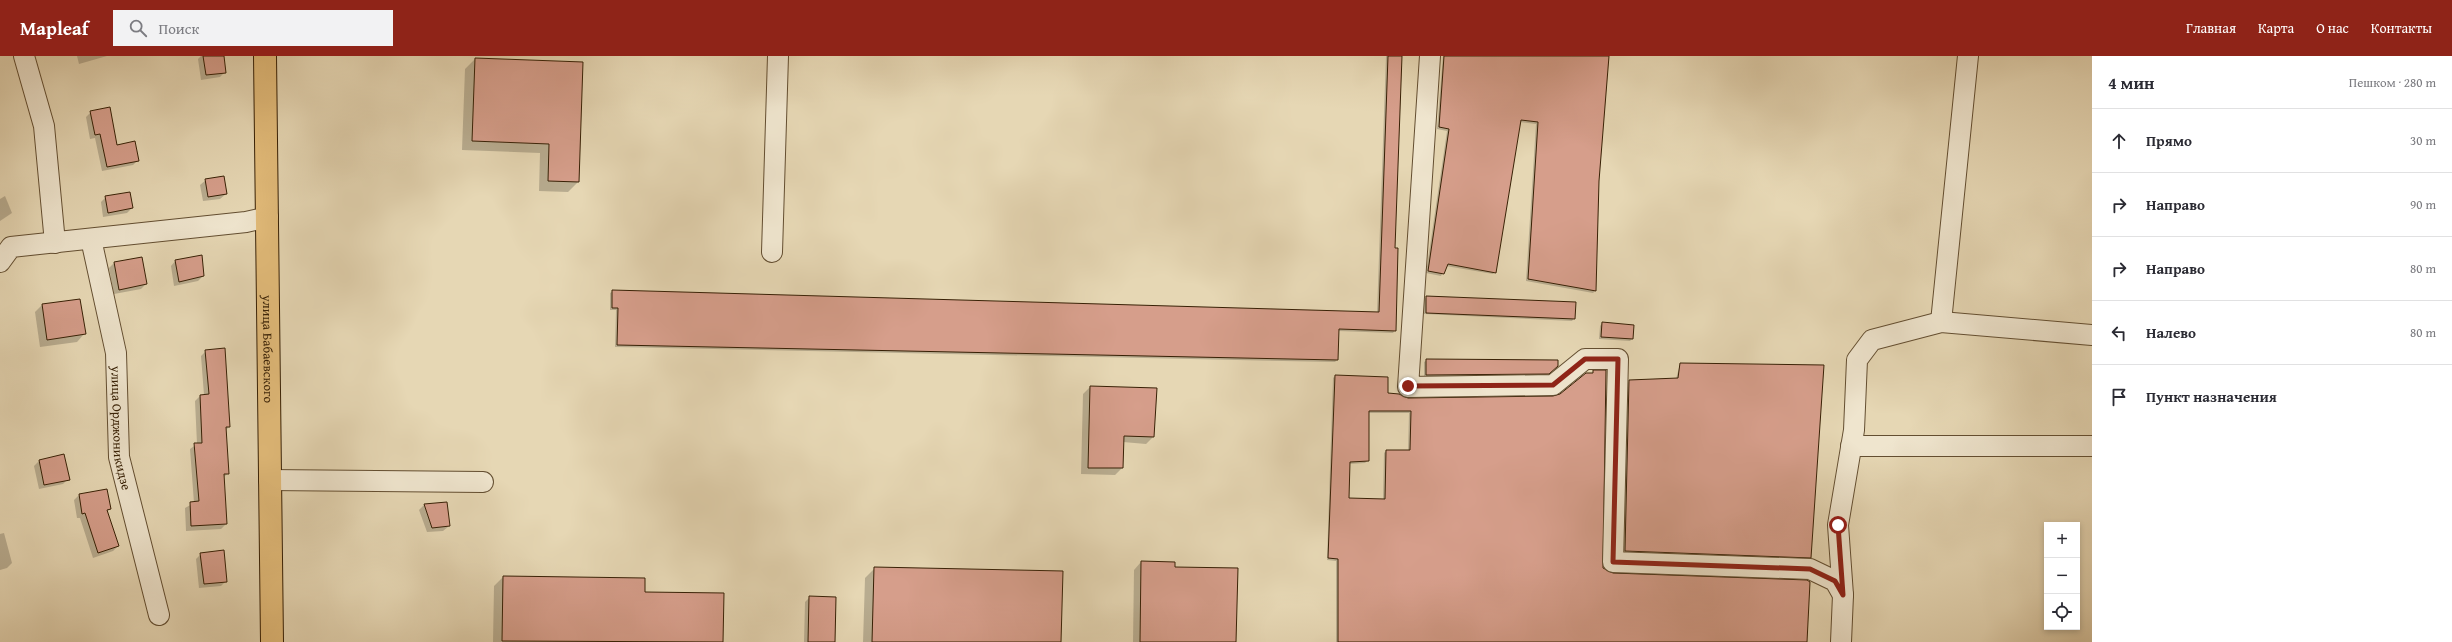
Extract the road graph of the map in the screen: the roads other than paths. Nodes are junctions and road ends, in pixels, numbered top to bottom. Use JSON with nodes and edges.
{"nodes":[{"id":1,"x":24,"y":56,"type":"edge"},
{"id":2,"x":265,"y":56,"type":"edge"},
{"id":3,"x":778,"y":56,"type":"edge"},
{"id":4,"x":1430,"y":56,"type":"edge"},
{"id":5,"x":1968,"y":56,"type":"edge"},
{"id":6,"x":268,"y":217,"type":"junction"},
{"id":7,"x":91,"y":239,"type":"junction"},
{"id":8,"x":55,"y":242,"type":"junction"},
{"id":9,"x":772,"y":252,"type":"dead end"},
{"id":10,"x":0,"y":262,"type":"edge"},
{"id":11,"x":1941,"y":322,"type":"junction"},
{"id":12,"x":2092,"y":335,"type":"edge"},
{"id":13,"x":1851,"y":446,"type":"junction"},
{"id":14,"x":2092,"y":446,"type":"edge"},
{"id":15,"x":269,"y":480,"type":"junction"},
{"id":16,"x":483,"y":482,"type":"dead end"},
{"id":17,"x":1843,"y":595,"type":"junction"},
{"id":18,"x":159,"y":615,"type":"dead end"},
{"id":19,"x":272,"y":642,"type":"edge"},
{"id":20,"x":1841,"y":642,"type":"edge"}],
"edges":[{"from":1,"to":8,"type":"street"},
{"from":2,"to":6,"type":"main road","name":"улица Бабаевского"},
{"from":3,"to":9,"type":"street"},
{"from":4,"to":17,"type":"street"},
{"from":5,"to":11,"type":"street"},
{"from":6,"to":7,"type":"street"},
{"from":6,"to":15,"type":"main road","name":"улица Бабаевского"},
{"from":7,"to":8,"type":"street"},
{"from":7,"to":18,"type":"street","name":"улица Орджоникидзе"},
{"from":8,"to":10,"type":"street"},
{"from":11,"to":12,"type":"street"},
{"from":11,"to":13,"type":"street"},
{"from":13,"to":14,"type":"street"},
{"from":13,"to":17,"type":"street"},
{"from":15,"to":16,"type":"street"},
{"from":15,"to":19,"type":"main road","name":"улица Бабаевского"},
{"from":17,"to":20,"type":"street"}]}
